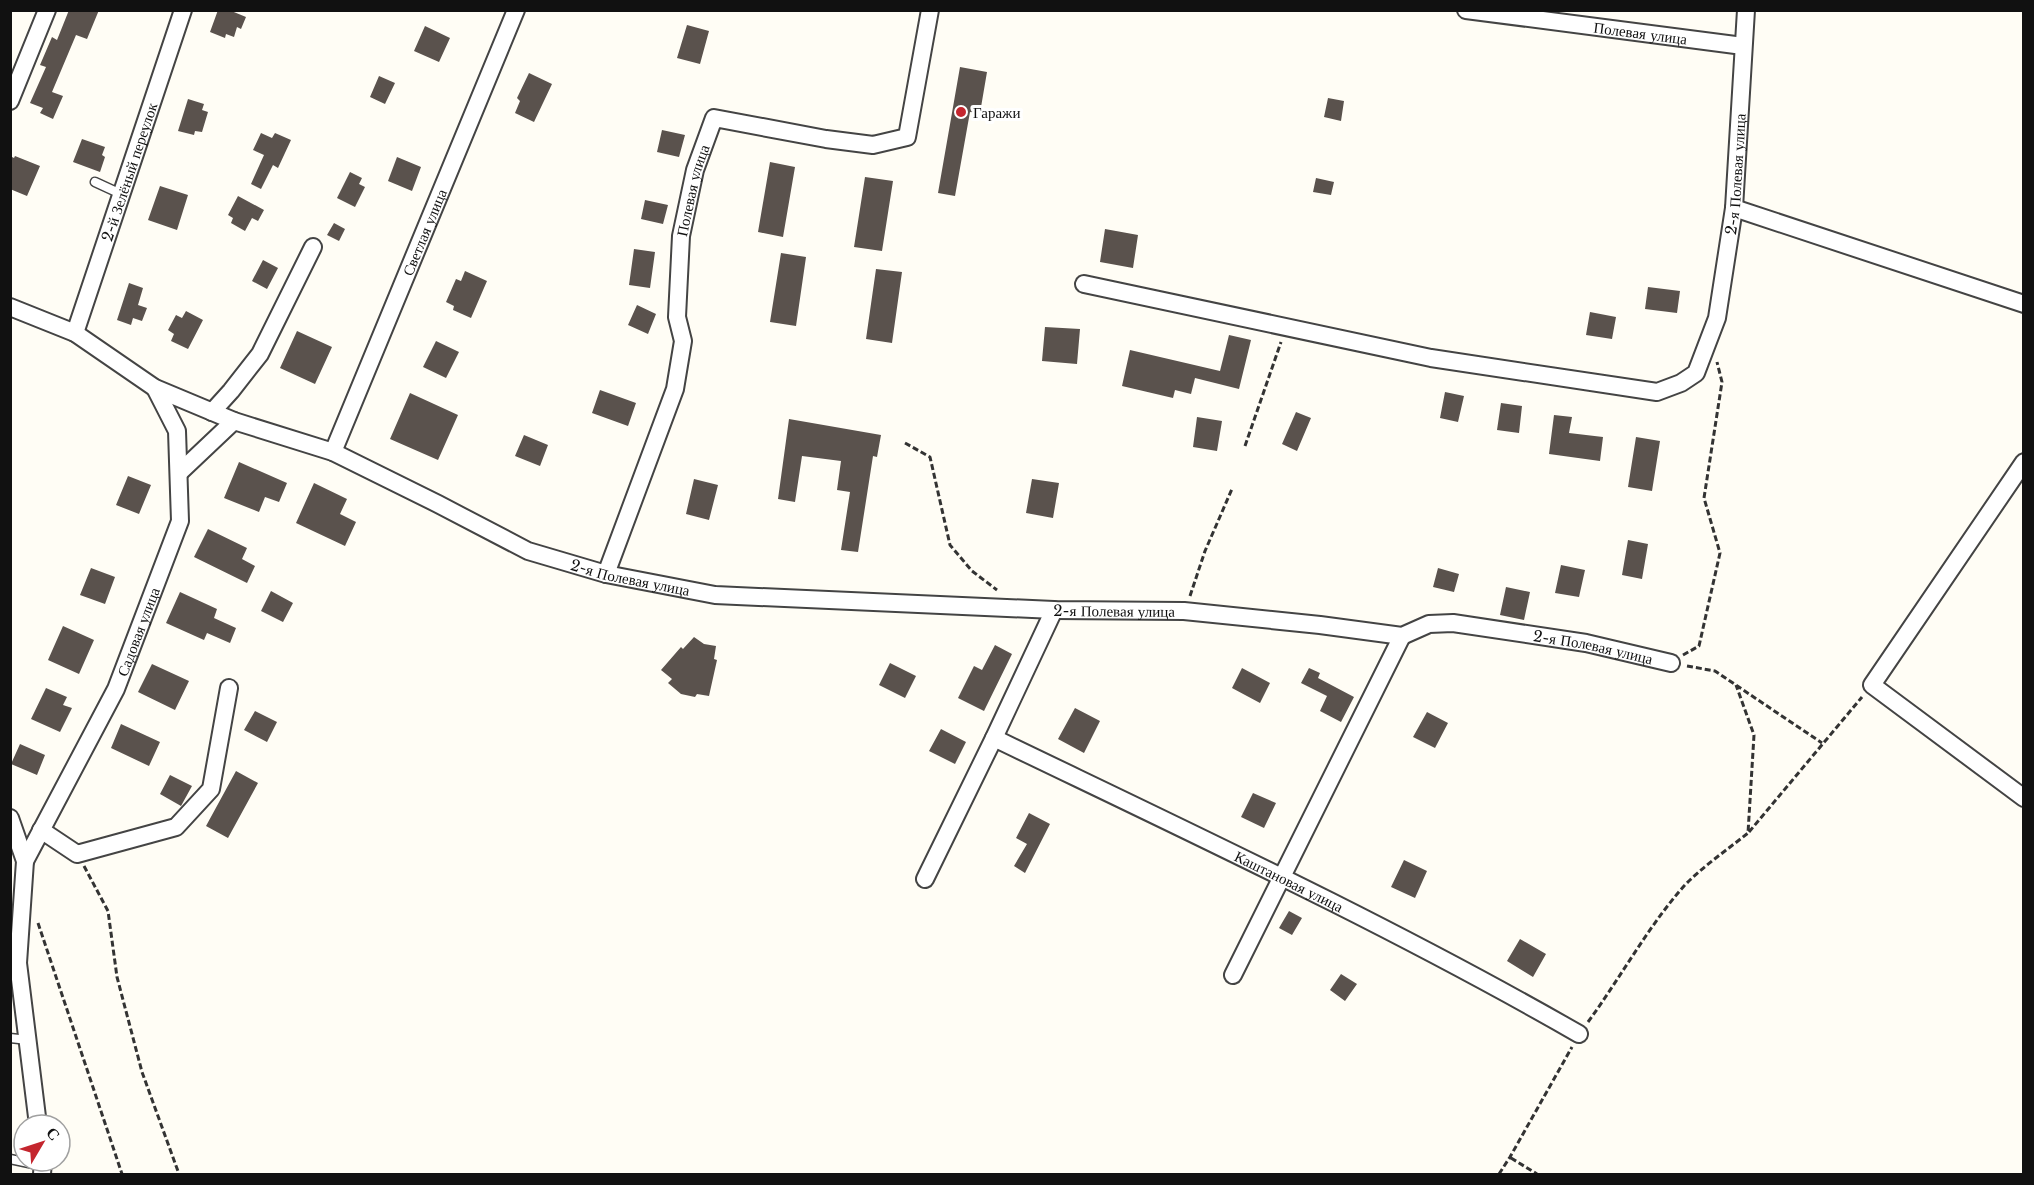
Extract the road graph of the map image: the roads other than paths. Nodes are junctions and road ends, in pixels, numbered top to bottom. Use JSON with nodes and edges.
{"nodes":[{"id":1,"x":47,"y":10,"type":"edge"},
{"id":2,"x":183,"y":10,"type":"edge"},
{"id":3,"x":516,"y":10,"type":"edge"},
{"id":4,"x":930,"y":10,"type":"edge"},
{"id":5,"x":1466,"y":10,"type":"edge"},
{"id":6,"x":1746,"y":10,"type":"edge"},
{"id":7,"x":1743,"y":46,"type":"junction"},
{"id":8,"x":10,"y":101,"type":"edge"},
{"id":9,"x":95,"y":182,"type":"dead end"},
{"id":10,"x":121,"y":194,"type":"junction"},
{"id":11,"x":1734,"y":208,"type":"junction"},
{"id":12,"x":313,"y":247,"type":"dead end"},
{"id":13,"x":1084,"y":284,"type":"dead end"},
{"id":14,"x":2024,"y":304,"type":"edge"},
{"id":15,"x":10,"y":307,"type":"edge"},
{"id":16,"x":75,"y":333,"type":"junction"},
{"id":17,"x":155,"y":388,"type":"junction"},
{"id":18,"x":212,"y":412,"type":"junction"},
{"id":19,"x":234,"y":421,"type":"junction"},
{"id":20,"x":333,"y":452,"type":"junction"},
{"id":21,"x":2024,"y":462,"type":"edge"},
{"id":22,"x":179,"y":473,"type":"junction"},
{"id":23,"x":606,"y":574,"type":"junction"},
{"id":24,"x":1054,"y":610,"type":"junction"},
{"id":25,"x":1402,"y":636,"type":"junction"},
{"id":26,"x":1671,"y":663,"type":"road end"},
{"id":27,"x":229,"y":688,"type":"dead end"},
{"id":28,"x":994,"y":738,"type":"junction"},
{"id":29,"x":2024,"y":798,"type":"edge"},
{"id":30,"x":10,"y":818,"type":"edge"},
{"id":31,"x":41,"y":830,"type":"junction"},
{"id":32,"x":25,"y":861,"type":"junction"},
{"id":33,"x":1281,"y":876,"type":"junction"},
{"id":34,"x":925,"y":879,"type":"dead end"},
{"id":35,"x":1233,"y":975,"type":"dead end"},
{"id":36,"x":1579,"y":1034,"type":"road end"},
{"id":37,"x":10,"y":1038,"type":"edge"},
{"id":38,"x":28,"y":1040,"type":"junction"},
{"id":39,"x":37,"y":1113,"type":"edge"}],
"edges":[{"from":1,"to":8,"type":"street"},
{"from":2,"to":10,"type":"street","name":"2-й Зелёный переулок"},
{"from":3,"to":20,"type":"street","name":"Светлая улица"},
{"from":4,"to":23,"type":"street","name":"Полевая улица"},
{"from":5,"to":7,"type":"street","name":"Полевая улица"},
{"from":6,"to":7,"type":"street","name":"2-я Полевая улица"},
{"from":7,"to":11,"type":"street","name":"2-я Полевая улица"},
{"from":9,"to":10,"type":"lane"},
{"from":10,"to":16,"type":"street","name":"2-й Зелёный переулок"},
{"from":11,"to":13,"type":"street","name":"2-я Полевая улица"},
{"from":11,"to":14,"type":"street"},
{"from":12,"to":18,"type":"street"},
{"from":15,"to":16,"type":"street","name":"2-я Полевая улица"},
{"from":16,"to":17,"type":"street","name":"2-я Полевая улица"},
{"from":17,"to":18,"type":"street","name":"2-я Полевая улица"},
{"from":17,"to":22,"type":"street","name":"Садовая улица"},
{"from":18,"to":19,"type":"street","name":"2-я Полевая улица"},
{"from":19,"to":20,"type":"street","name":"2-я Полевая улица"},
{"from":19,"to":22,"type":"street"},
{"from":20,"to":23,"type":"street","name":"2-я Полевая улица"},
{"from":21,"to":29,"type":"street"},
{"from":22,"to":31,"type":"street","name":"Садовая улица"},
{"from":23,"to":24,"type":"street","name":"2-я Полевая улица"},
{"from":24,"to":25,"type":"street","name":"2-я Полевая улица"},
{"from":24,"to":28,"type":"street"},
{"from":25,"to":26,"type":"street","name":"2-я Полевая улица"},
{"from":25,"to":33,"type":"street"},
{"from":27,"to":31,"type":"street"},
{"from":28,"to":33,"type":"street","name":"Каштановая улица"},
{"from":28,"to":34,"type":"street"},
{"from":30,"to":32,"type":"street","name":"Садовая улица"},
{"from":31,"to":32,"type":"street","name":"Садовая улица"},
{"from":32,"to":38,"type":"street","name":"Садовая улица"},
{"from":33,"to":35,"type":"street"},
{"from":33,"to":36,"type":"street","name":"Каштановая улица"},
{"from":37,"to":38,"type":"lane"},
{"from":38,"to":39,"type":"street","name":"Садовая улица"}]}
